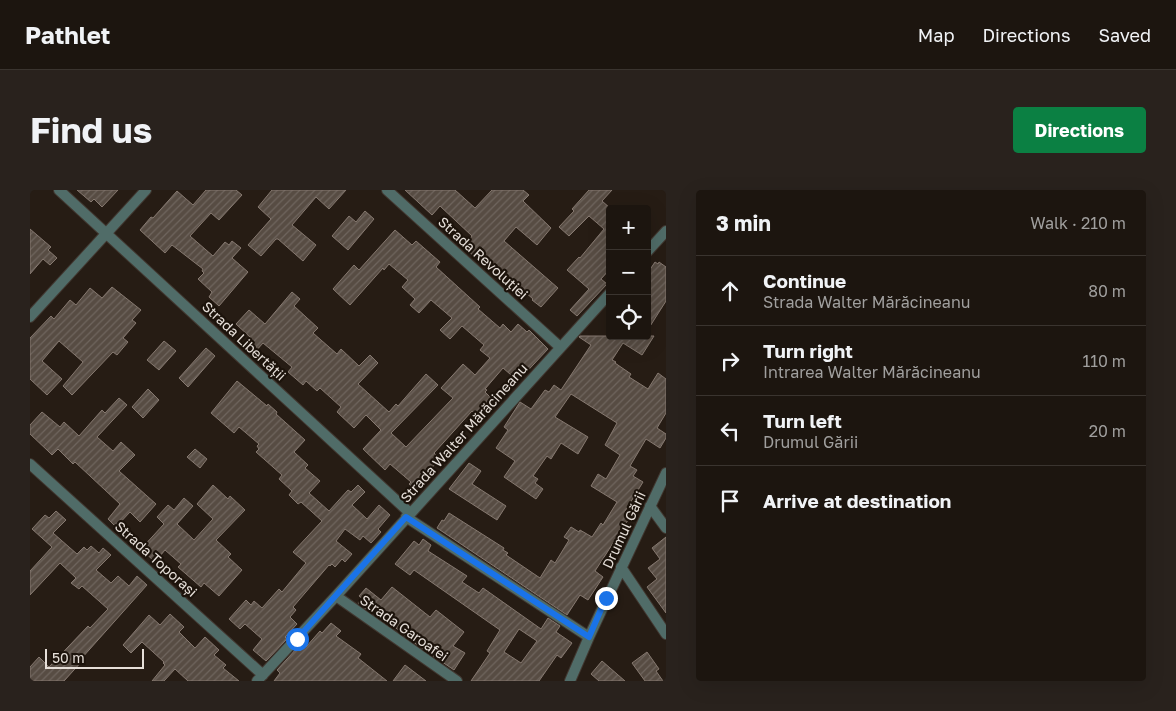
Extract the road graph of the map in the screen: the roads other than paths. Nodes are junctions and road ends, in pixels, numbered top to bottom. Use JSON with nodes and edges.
{"nodes":[{"id":1,"x":59,"y":190,"type":"edge"},
{"id":2,"x":146,"y":190,"type":"edge"},
{"id":3,"x":387,"y":190,"type":"edge"},
{"id":4,"x":666,"y":231,"type":"edge"},
{"id":5,"x":106,"y":234,"type":"junction"},
{"id":6,"x":649,"y":250,"type":"edge"},
{"id":7,"x":607,"y":295,"type":"edge"},
{"id":8,"x":30,"y":317,"type":"edge"},
{"id":9,"x":560,"y":347,"type":"junction"},
{"id":10,"x":30,"y":464,"type":"edge"},
{"id":11,"x":666,"y":473,"type":"edge"},
{"id":12,"x":650,"y":506,"type":"junction"},
{"id":13,"x":408,"y":515,"type":"junction"},
{"id":14,"x":666,"y":528,"type":"edge"},
{"id":15,"x":621,"y":567,"type":"junction"},
{"id":16,"x":336,"y":596,"type":"junction"},
{"id":17,"x":666,"y":634,"type":"edge"},
{"id":18,"x":589,"y":637,"type":"junction"},
{"id":19,"x":259,"y":679,"type":"edge"},
{"id":20,"x":457,"y":681,"type":"edge"},
{"id":21,"x":570,"y":681,"type":"edge"}],
"edges":[{"from":1,"to":5,"type":"street","name":"Strada Libertății"},
{"from":2,"to":5,"type":"street"},
{"from":3,"to":9,"type":"street","name":"Strada Revoluției"},
{"from":4,"to":6,"type":"street"},
{"from":5,"to":8,"type":"street"},
{"from":5,"to":13,"type":"street","name":"Strada Libertății"},
{"from":7,"to":9,"type":"street","name":"Strada Walter Mărăcineanu"},
{"from":9,"to":13,"type":"street","name":"Strada Walter Mărăcineanu"},
{"from":10,"to":19,"type":"street","name":"Strada Toporași"},
{"from":11,"to":12,"type":"street","name":"Drumul Gării"},
{"from":12,"to":14,"type":"street"},
{"from":12,"to":15,"type":"street","name":"Drumul Gării"},
{"from":13,"to":16,"type":"street","name":"Strada Walter Mărăcineanu"},
{"from":13,"to":18,"type":"street","name":"Strada Libertății"},
{"from":15,"to":17,"type":"street"},
{"from":15,"to":18,"type":"street","name":"Drumul Gării"},
{"from":16,"to":19,"type":"street","name":"Strada Walter Mărăcineanu"},
{"from":16,"to":20,"type":"street","name":"Strada Garoafei"},
{"from":18,"to":21,"type":"street","name":"Drumul Gării"}]}
